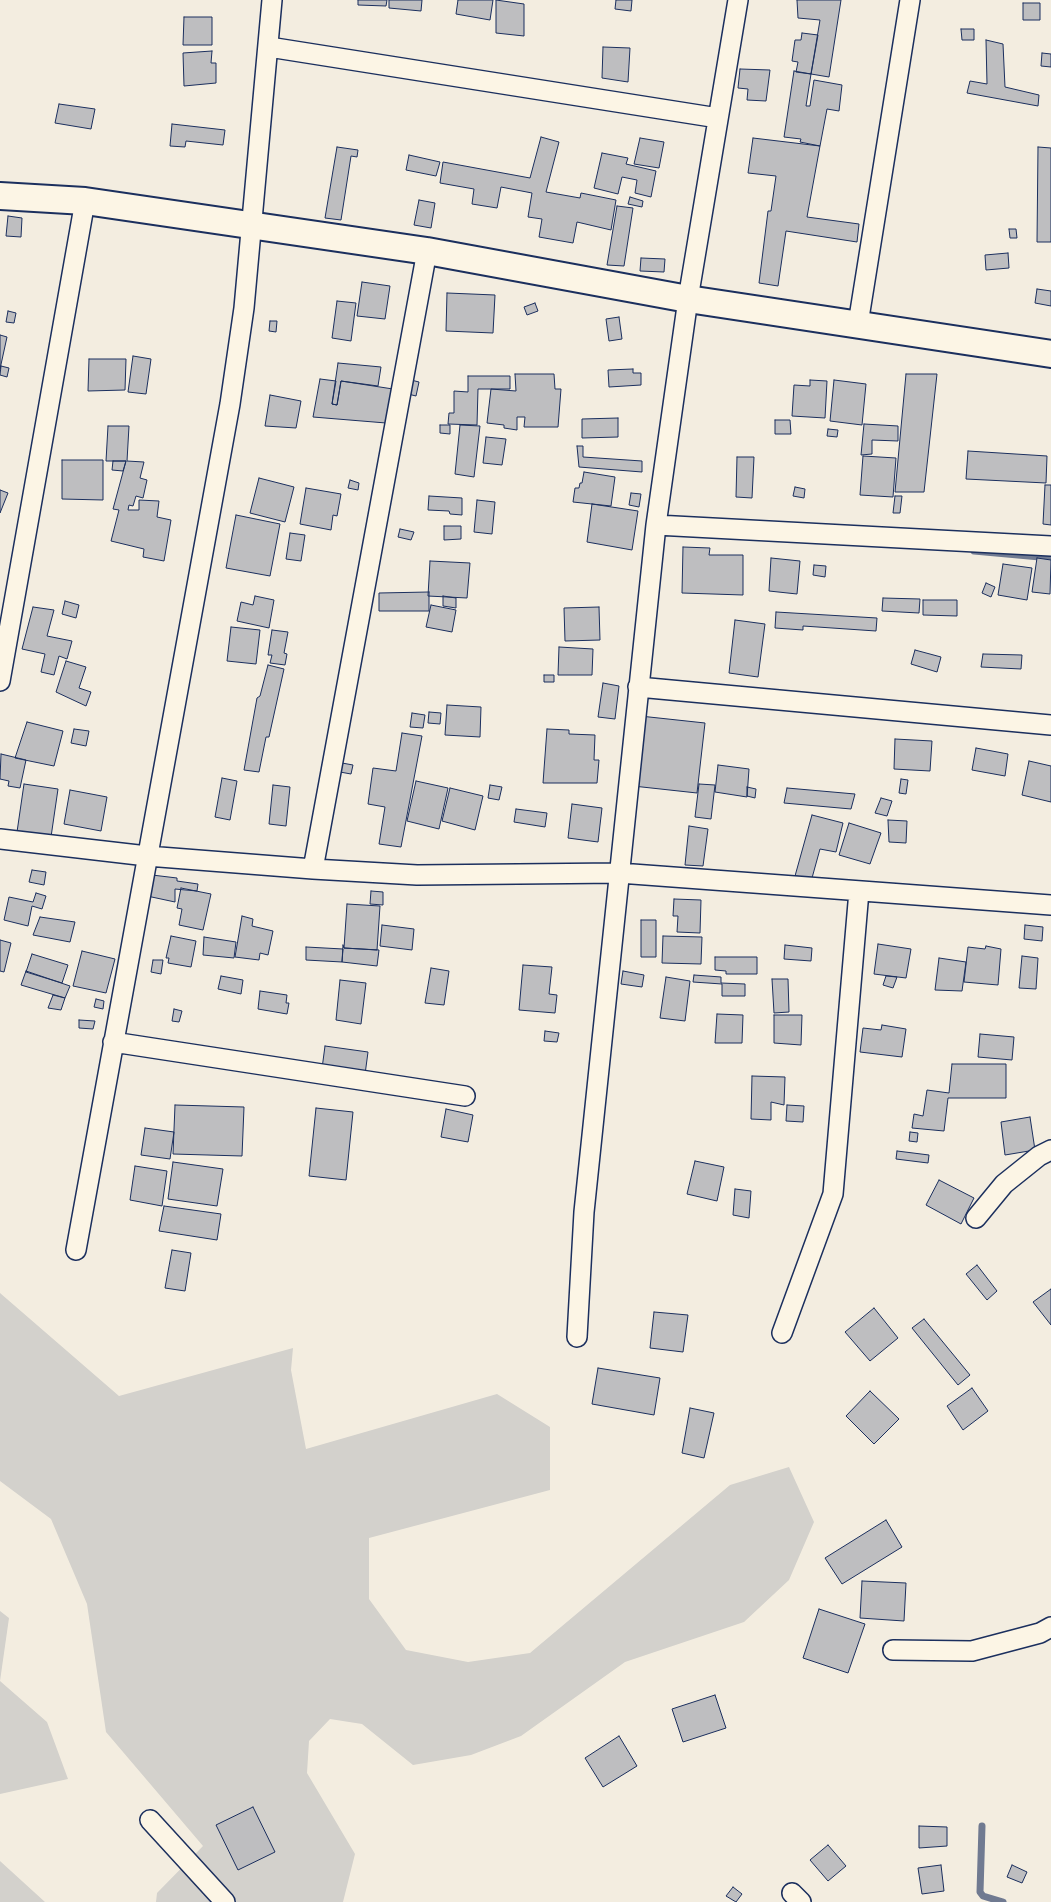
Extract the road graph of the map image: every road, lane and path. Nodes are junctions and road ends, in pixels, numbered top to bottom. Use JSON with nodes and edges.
{"nodes":[{"id":1,"x":272,"y":0,"type":"edge"},
{"id":2,"x":738,"y":0,"type":"edge"},
{"id":3,"x":910,"y":0,"type":"edge"},
{"id":4,"x":269,"y":47,"type":"junction"},
{"id":5,"x":718,"y":118,"type":"junction"},
{"id":6,"x":0,"y":196,"type":"edge"},
{"id":7,"x":85,"y":201,"type":"junction"},
{"id":8,"x":251,"y":225,"type":"junction"},
{"id":9,"x":427,"y":251,"type":"junction"},
{"id":10,"x":688,"y":299,"type":"junction"},
{"id":11,"x":858,"y":324,"type":"junction"},
{"id":12,"x":1051,"y":354,"type":"edge"},
{"id":13,"x":656,"y":525,"type":"junction"},
{"id":14,"x":1051,"y":546,"type":"edge"},
{"id":15,"x":0,"y":681,"type":"edge"},
{"id":16,"x":638,"y":687,"type":"junction"},
{"id":17,"x":1051,"y":725,"type":"edge"},
{"id":18,"x":0,"y":839,"type":"edge"},
{"id":19,"x":146,"y":856,"type":"junction"},
{"id":20,"x":313,"y":868,"type":"junction"},
{"id":21,"x":619,"y":873,"type":"junction"},
{"id":22,"x":859,"y":891,"type":"junction"},
{"id":23,"x":1051,"y":905,"type":"edge"},
{"id":24,"x":113,"y":1042,"type":"junction"},
{"id":25,"x":464,"y":1096,"type":"dead end"},
{"id":26,"x":1051,"y":1150,"type":"edge"},
{"id":27,"x":976,"y":1218,"type":"dead end"},
{"id":28,"x":76,"y":1250,"type":"dead end"},
{"id":29,"x":782,"y":1333,"type":"dead end"},
{"id":30,"x":577,"y":1337,"type":"dead end"},
{"id":31,"x":1051,"y":1627,"type":"edge"},
{"id":32,"x":893,"y":1650,"type":"dead end"},
{"id":33,"x":150,"y":1820,"type":"dead end"},
{"id":34,"x":225,"y":1902,"type":"edge"}],
"edges":[{"from":1,"to":4,"type":"street"},
{"from":2,"to":5,"type":"street"},
{"from":3,"to":11,"type":"street"},
{"from":4,"to":5,"type":"street"},
{"from":4,"to":8,"type":"street"},
{"from":5,"to":10,"type":"street"},
{"from":6,"to":7,"type":"main road"},
{"from":7,"to":8,"type":"main road"},
{"from":7,"to":15,"type":"street"},
{"from":8,"to":9,"type":"main road"},
{"from":8,"to":19,"type":"street"},
{"from":9,"to":10,"type":"main road"},
{"from":9,"to":20,"type":"street"},
{"from":10,"to":11,"type":"main road"},
{"from":10,"to":13,"type":"street"},
{"from":11,"to":12,"type":"main road"},
{"from":13,"to":14,"type":"street"},
{"from":13,"to":16,"type":"street"},
{"from":16,"to":17,"type":"street"},
{"from":16,"to":21,"type":"street"},
{"from":18,"to":19,"type":"street"},
{"from":19,"to":20,"type":"street"},
{"from":19,"to":24,"type":"street"},
{"from":20,"to":21,"type":"street"},
{"from":21,"to":22,"type":"street"},
{"from":21,"to":30,"type":"street"},
{"from":22,"to":23,"type":"street"},
{"from":22,"to":29,"type":"street"},
{"from":24,"to":25,"type":"street"},
{"from":24,"to":28,"type":"street"},
{"from":26,"to":27,"type":"street"},
{"from":31,"to":32,"type":"street"},
{"from":33,"to":34,"type":"street"}]}
